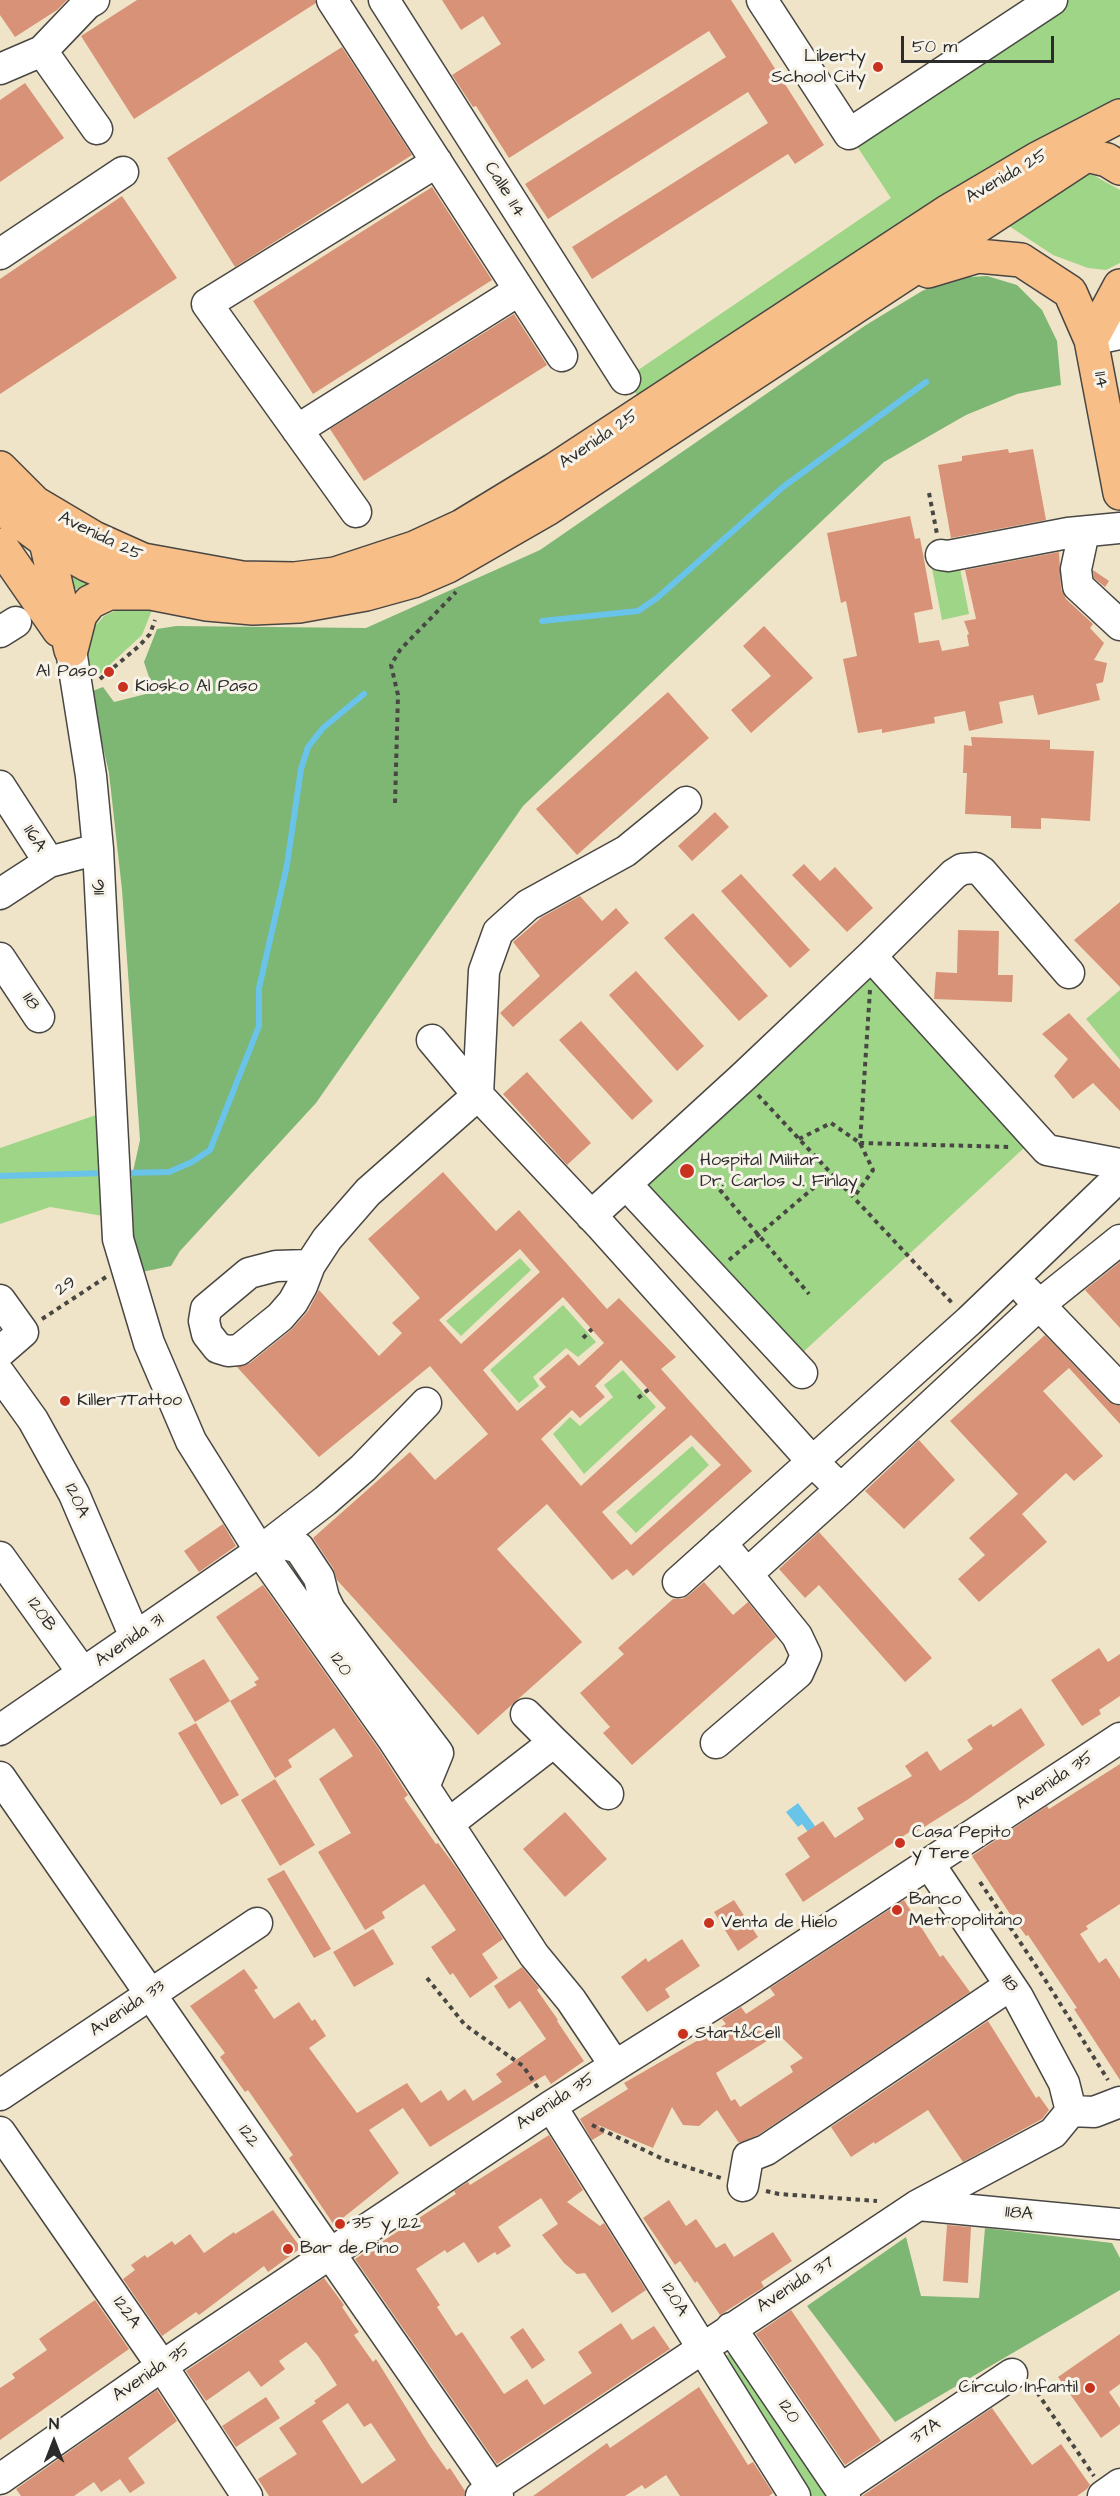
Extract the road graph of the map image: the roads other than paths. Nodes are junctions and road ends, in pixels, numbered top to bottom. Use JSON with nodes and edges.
{"nodes":[{"id":1,"x":94,"y":0,"type":"edge"},
{"id":2,"x":332,"y":0,"type":"edge"},
{"id":3,"x":384,"y":0,"type":"edge"},
{"id":4,"x":762,"y":0,"type":"edge"},
{"id":5,"x":1052,"y":0,"type":"edge"},
{"id":6,"x":42,"y":51,"type":"junction"},
{"id":7,"x":0,"y":69,"type":"edge"},
{"id":8,"x":1120,"y":116,"type":"edge"},
{"id":9,"x":97,"y":129,"type":"dead end"},
{"id":10,"x":1120,"y":140,"type":"edge"},
{"id":11,"x":1086,"y":155,"type":"junction"},
{"id":12,"x":1037,"y":159,"type":"junction"},
{"id":13,"x":437,"y":162,"type":"junction"},
{"id":14,"x":1120,"y":168,"type":"edge"},
{"id":15,"x":123,"y":172,"type":"dead end"},
{"id":16,"x":0,"y":254,"type":"edge"},
{"id":17,"x":1120,"y":279,"type":"edge"},
{"id":18,"x":897,"y":281,"type":"junction"},
{"id":19,"x":1120,"y":286,"type":"edge"},
{"id":20,"x":518,"y":291,"type":"junction"},
{"id":21,"x":1070,"y":292,"type":"junction"},
{"id":22,"x":1106,"y":337,"type":"edge"},
{"id":23,"x":562,"y":356,"type":"dead end"},
{"id":24,"x":625,"y":379,"type":"dead end"},
{"id":25,"x":297,"y":430,"type":"junction"},
{"id":26,"x":0,"y":468,"type":"edge"},
{"id":27,"x":1120,"y":493,"type":"edge"},
{"id":28,"x":35,"y":503,"type":"junction"},
{"id":29,"x":0,"y":507,"type":"edge"},
{"id":30,"x":356,"y":512,"type":"dead end"},
{"id":31,"x":1120,"y":528,"type":"edge"},
{"id":32,"x":1084,"y":532,"type":"junction"},
{"id":33,"x":49,"y":552,"type":"junction"},
{"id":34,"x":941,"y":555,"type":"road end"},
{"id":35,"x":8,"y":557,"type":"edge"},
{"id":36,"x":158,"y":594,"type":"junction"},
{"id":37,"x":1120,"y":625,"type":"edge"},
{"id":38,"x":71,"y":650,"type":"junction"},
{"id":39,"x":0,"y":786,"type":"edge"},
{"id":40,"x":686,"y":802,"type":"dead end"},
{"id":41,"x":98,"y":849,"type":"junction"},
{"id":42,"x":49,"y":862,"type":"junction"},
{"id":43,"x":0,"y":894,"type":"edge"},
{"id":44,"x":871,"y":956,"type":"junction"},
{"id":45,"x":0,"y":958,"type":"edge"},
{"id":46,"x":1070,"y":973,"type":"dead end"},
{"id":47,"x":39,"y":1017,"type":"dead end"},
{"id":48,"x":432,"y":1040,"type":"dead end"},
{"id":49,"x":478,"y":1095,"type":"junction"},
{"id":50,"x":1120,"y":1164,"type":"edge"},
{"id":51,"x":1120,"y":1176,"type":"edge"},
{"id":52,"x":626,"y":1184,"type":"junction"},
{"id":53,"x":591,"y":1216,"type":"junction"},
{"id":54,"x":1120,"y":1240,"type":"edge"},
{"id":55,"x":121,"y":1252,"type":"joint"},
{"id":56,"x":310,"y":1265,"type":"dead end"},
{"id":57,"x":1014,"y":1278,"type":"junction"},
{"id":58,"x":0,"y":1300,"type":"edge"},
{"id":59,"x":1040,"y":1305,"type":"junction"},
{"id":60,"x":0,"y":1352,"type":"edge"},
{"id":61,"x":802,"y":1373,"type":"dead end"},
{"id":62,"x":0,"y":1374,"type":"edge"},
{"id":63,"x":1120,"y":1389,"type":"edge"},
{"id":64,"x":426,"y":1403,"type":"dead end"},
{"id":65,"x":812,"y":1460,"type":"junction"},
{"id":66,"x":841,"y":1490,"type":"junction"},
{"id":67,"x":722,"y":1543,"type":"junction"},
{"id":68,"x":266,"y":1546,"type":"junction"},
{"id":69,"x":0,"y":1557,"type":"edge"},
{"id":70,"x":747,"y":1574,"type":"junction"},
{"id":71,"x":678,"y":1582,"type":"dead end"},
{"id":72,"x":135,"y":1637,"type":"junction"},
{"id":73,"x":83,"y":1673,"type":"junction"},
{"id":74,"x":526,"y":1714,"type":"dead end"},
{"id":75,"x":0,"y":1730,"type":"edge"},
{"id":76,"x":1120,"y":1738,"type":"edge"},
{"id":77,"x":554,"y":1742,"type":"junction"},
{"id":78,"x":716,"y":1743,"type":"dead end"},
{"id":79,"x":0,"y":1777,"type":"edge"},
{"id":80,"x":424,"y":1786,"type":"junction"},
{"id":81,"x":608,"y":1794,"type":"dead end"},
{"id":82,"x":448,"y":1824,"type":"junction"},
{"id":83,"x":930,"y":1865,"type":"junction"},
{"id":84,"x":257,"y":1923,"type":"dead end"},
{"id":85,"x":1009,"y":1986,"type":"junction"},
{"id":86,"x":150,"y":1995,"type":"junction"},
{"id":87,"x":571,"y":2000,"type":"junction"},
{"id":88,"x":678,"y":2025,"type":"junction"},
{"id":89,"x":614,"y":2064,"type":"junction"},
{"id":90,"x":0,"y":2095,"type":"edge"},
{"id":91,"x":1117,"y":2096,"type":"edge"},
{"id":92,"x":551,"y":2106,"type":"junction"},
{"id":93,"x":1071,"y":2111,"type":"junction"},
{"id":94,"x":0,"y":2132,"type":"edge"},
{"id":95,"x":743,"y":2186,"type":"dead end"},
{"id":96,"x":918,"y":2205,"type":"junction"},
{"id":97,"x":1120,"y":2224,"type":"edge"},
{"id":98,"x":330,"y":2254,"type":"junction"},
{"id":99,"x":731,"y":2328,"type":"junction"},
{"id":100,"x":704,"y":2347,"type":"junction"},
{"id":101,"x":162,"y":2366,"type":"junction"},
{"id":102,"x":1012,"y":2374,"type":"road end"},
{"id":103,"x":0,"y":2479,"type":"edge"},
{"id":104,"x":490,"y":2493,"type":"edge"},
{"id":105,"x":843,"y":2493,"type":"edge"},
{"id":106,"x":247,"y":2496,"type":"edge"},
{"id":107,"x":795,"y":2496,"type":"edge"}],
"edges":[{"from":1,"to":6,"type":"street"},
{"from":2,"to":13,"type":"street"},
{"from":3,"to":24,"type":"street","name":"Calle 114"},
{"from":4,"to":5,"type":"street"},
{"from":6,"to":7,"type":"street"},
{"from":6,"to":9,"type":"street"},
{"from":8,"to":12,"type":"main road","name":"Avenida 25"},
{"from":10,"to":11,"type":"main road","name":"Avenida 25"},
{"from":11,"to":12,"type":"main road"},
{"from":11,"to":14,"type":"main road"},
{"from":11,"to":18,"type":"main road","name":"Avenida 25"},
{"from":12,"to":28,"type":"main road","name":"Avenida 25"},
{"from":13,"to":20,"type":"street"},
{"from":13,"to":25,"type":"street"},
{"from":15,"to":16,"type":"street"},
{"from":17,"to":21,"type":"main road"},
{"from":18,"to":21,"type":"main road"},
{"from":18,"to":36,"type":"main road","name":"Avenida 25"},
{"from":19,"to":22,"type":"main road"},
{"from":20,"to":23,"type":"street"},
{"from":20,"to":25,"type":"street"},
{"from":21,"to":22,"type":"main road","name":"114"},
{"from":22,"to":27,"type":"main road","name":"114"},
{"from":25,"to":30,"type":"street"},
{"from":26,"to":28,"type":"main road"},
{"from":28,"to":33,"type":"main road"},
{"from":29,"to":33,"type":"main road","name":"Avenida 25"},
{"from":31,"to":32,"type":"street"},
{"from":32,"to":34,"type":"street"},
{"from":32,"to":37,"type":"street"},
{"from":33,"to":35,"type":"main road"},
{"from":33,"to":36,"type":"main road","name":"Avenida 25"},
{"from":33,"to":38,"type":"main road"},
{"from":35,"to":38,"type":"main road"},
{"from":36,"to":38,"type":"main road"},
{"from":38,"to":41,"type":"street","name":"116"},
{"from":39,"to":42,"type":"street","name":"116A"},
{"from":40,"to":49,"type":"street"},
{"from":41,"to":42,"type":"street"},
{"from":41,"to":55,"type":"street","name":"116"},
{"from":42,"to":43,"type":"street"},
{"from":44,"to":46,"type":"street"},
{"from":44,"to":50,"type":"street"},
{"from":44,"to":52,"type":"street"},
{"from":45,"to":47,"type":"street","name":"118"},
{"from":48,"to":49,"type":"street"},
{"from":49,"to":53,"type":"street"},
{"from":49,"to":56,"type":"street"},
{"from":51,"to":57,"type":"street"},
{"from":52,"to":53,"type":"street"},
{"from":52,"to":61,"type":"street"},
{"from":53,"to":65,"type":"street"},
{"from":54,"to":59,"type":"street"},
{"from":55,"to":68,"type":"street","name":"120"},
{"from":57,"to":59,"type":"street"},
{"from":57,"to":65,"type":"street"},
{"from":58,"to":60,"type":"street"},
{"from":59,"to":63,"type":"street"},
{"from":59,"to":66,"type":"street"},
{"from":62,"to":72,"type":"street","name":"120A"},
{"from":64,"to":68,"type":"street","name":"Avenida 31"},
{"from":65,"to":66,"type":"street"},
{"from":65,"to":67,"type":"street"},
{"from":66,"to":70,"type":"street"},
{"from":67,"to":70,"type":"street"},
{"from":67,"to":71,"type":"street"},
{"from":68,"to":72,"type":"street","name":"Avenida 31"},
{"from":68,"to":80,"type":"street","name":"120"},
{"from":68,"to":80,"type":"street"},
{"from":69,"to":73,"type":"street","name":"120B"},
{"from":70,"to":78,"type":"street"},
{"from":72,"to":73,"type":"street","name":"Avenida 31"},
{"from":73,"to":75,"type":"street","name":"Avenida 31"},
{"from":74,"to":77,"type":"street"},
{"from":76,"to":83,"type":"street","name":"Avenida 35"},
{"from":77,"to":81,"type":"street"},
{"from":77,"to":82,"type":"street"},
{"from":79,"to":86,"type":"street","name":"122"},
{"from":80,"to":82,"type":"street","name":"120"},
{"from":82,"to":87,"type":"street","name":"120"},
{"from":83,"to":85,"type":"street","name":"118"},
{"from":83,"to":88,"type":"street","name":"Avenida 35"},
{"from":84,"to":86,"type":"street","name":"Avenida 33"},
{"from":85,"to":93,"type":"street","name":"118"},
{"from":85,"to":95,"type":"street"},
{"from":86,"to":90,"type":"street","name":"Avenida 33"},
{"from":86,"to":98,"type":"street","name":"122"},
{"from":87,"to":88,"type":"street"},
{"from":87,"to":89,"type":"street","name":"120"},
{"from":88,"to":89,"type":"street","name":"Avenida 35"},
{"from":89,"to":92,"type":"street","name":"Avenida 35"},
{"from":91,"to":93,"type":"street"},
{"from":92,"to":98,"type":"street","name":"Avenida 35"},
{"from":92,"to":100,"type":"street","name":"120A"},
{"from":93,"to":96,"type":"street","name":"Avenida 37"},
{"from":94,"to":101,"type":"street","name":"122A"},
{"from":96,"to":97,"type":"street","name":"118A"},
{"from":96,"to":99,"type":"street","name":"Avenida 37"},
{"from":98,"to":101,"type":"street","name":"Avenida 35"},
{"from":98,"to":104,"type":"street","name":"122"},
{"from":99,"to":100,"type":"street","name":"Avenida 37"},
{"from":99,"to":105,"type":"street","name":"120"},
{"from":100,"to":104,"type":"street","name":"Avenida 37"},
{"from":100,"to":107,"type":"street","name":"120A"},
{"from":101,"to":103,"type":"street","name":"Avenida 35"},
{"from":101,"to":106,"type":"street","name":"122A"},
{"from":102,"to":105,"type":"street","name":"37A"}]}
